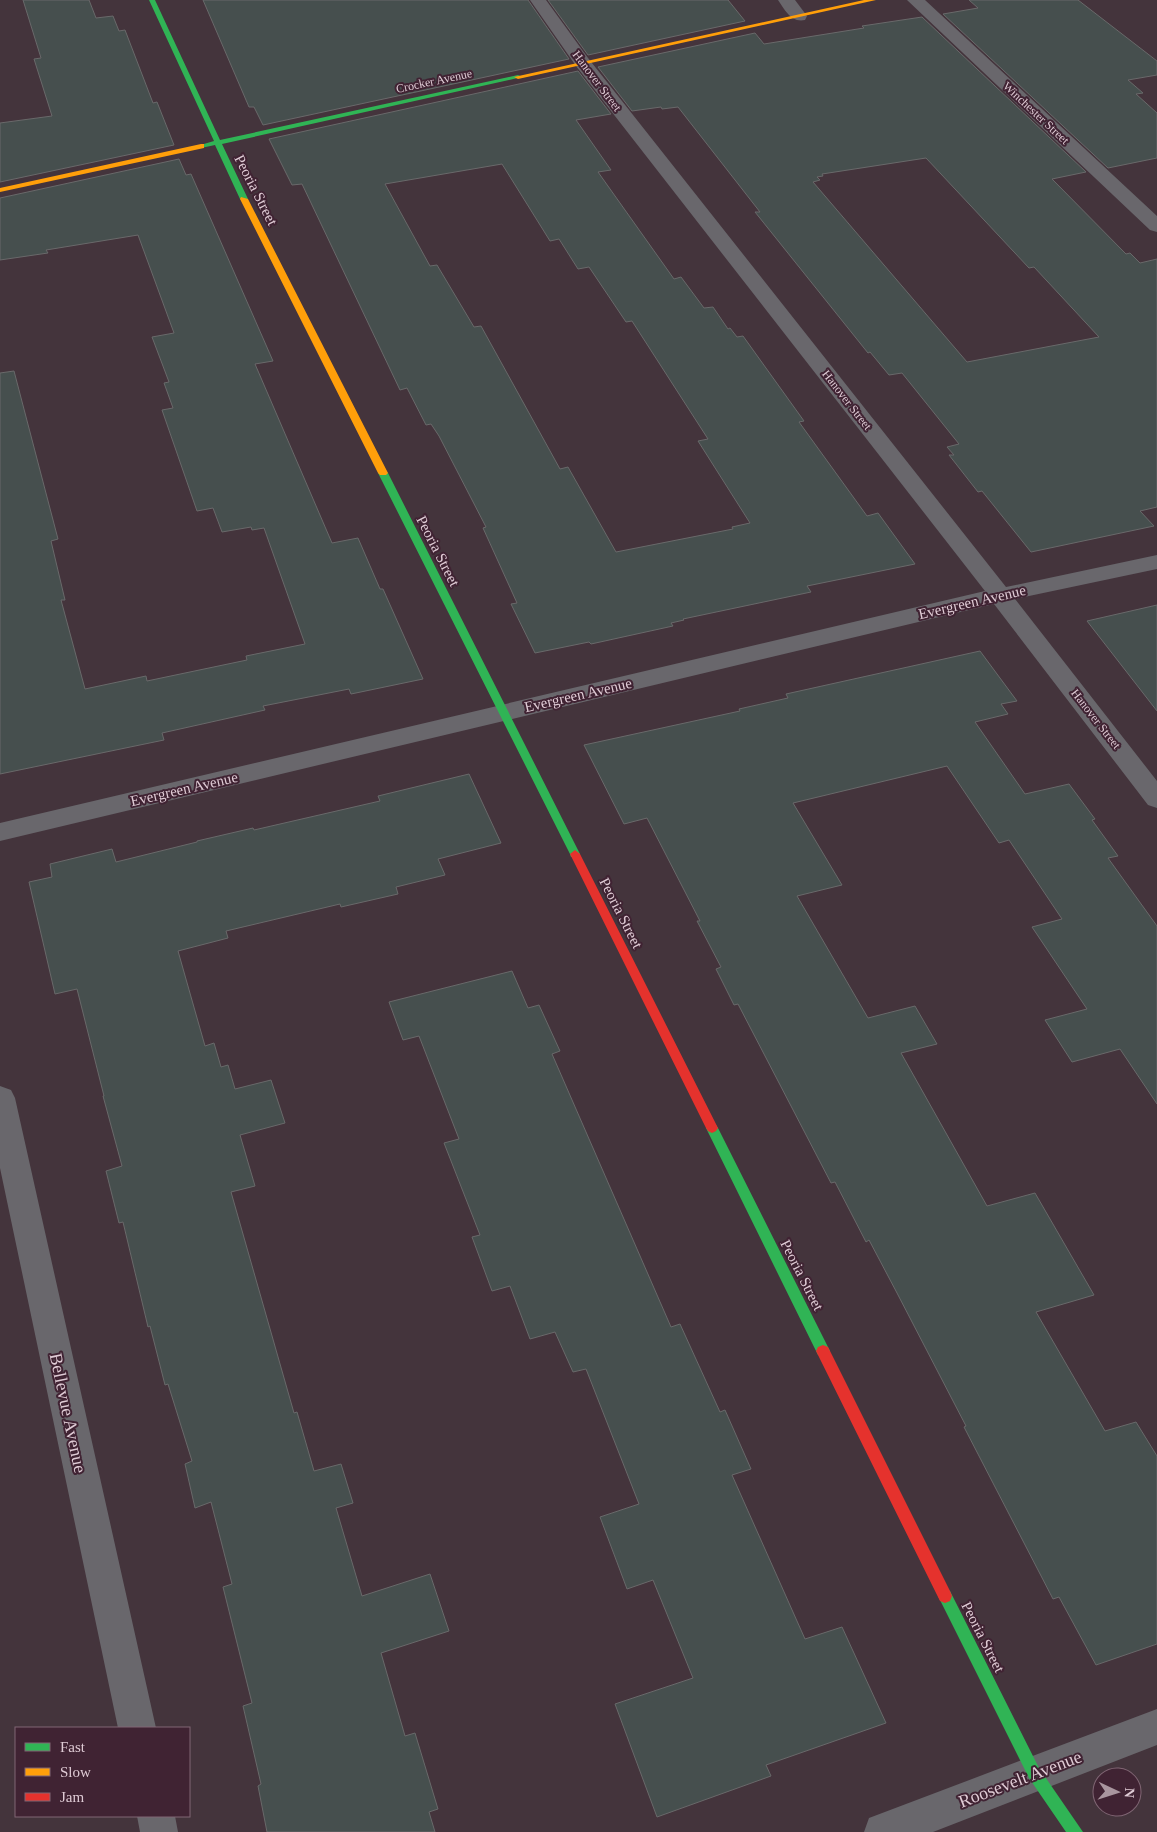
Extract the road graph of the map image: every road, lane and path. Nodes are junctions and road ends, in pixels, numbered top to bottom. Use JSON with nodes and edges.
{"nodes":[{"id":1,"x":152,"y":0,"type":"edge"},
{"id":2,"x":538,"y":0,"type":"edge"},
{"id":3,"x":786,"y":0,"type":"edge"},
{"id":4,"x":873,"y":0,"type":"edge"},
{"id":5,"x":915,"y":0,"type":"edge"},
{"id":6,"x":799,"y":16,"type":"junction"},
{"id":7,"x":582,"y":62,"type":"junction"},
{"id":8,"x":216,"y":143,"type":"junction"},
{"id":9,"x":0,"y":190,"type":"edge"},
{"id":10,"x":1157,"y":226,"type":"edge"},
{"id":11,"x":1157,"y":562,"type":"edge"},
{"id":12,"x":1000,"y":595,"type":"junction"},
{"id":13,"x":504,"y":712,"type":"junction"},
{"id":14,"x":1157,"y":799,"type":"edge"},
{"id":15,"x":0,"y":832,"type":"edge"},
{"id":16,"x":0,"y":1098,"type":"edge"},
{"id":17,"x":137,"y":1727,"type":"edge"},
{"id":18,"x":1157,"y":1727,"type":"edge"},
{"id":19,"x":1034,"y":1773,"type":"junction"},
{"id":20,"x":156,"y":1817,"type":"edge"},
{"id":21,"x":159,"y":1832,"type":"edge"},
{"id":22,"x":883,"y":1832,"type":"edge"},
{"id":23,"x":1075,"y":1832,"type":"edge"}],
"edges":[{"from":1,"to":8,"type":"street","name":"Peoria Street"},
{"from":2,"to":7,"type":"street","name":"Hanover Street"},
{"from":3,"to":6,"type":"street"},
{"from":4,"to":6,"type":"street","name":"Crocker Avenue"},
{"from":5,"to":10,"type":"street","name":"Winchester Street"},
{"from":6,"to":7,"type":"street","name":"Crocker Avenue"},
{"from":7,"to":8,"type":"street","name":"Crocker Avenue"},
{"from":7,"to":12,"type":"street","name":"Hanover Street"},
{"from":8,"to":9,"type":"street","name":"Crocker Avenue"},
{"from":8,"to":13,"type":"street","name":"Peoria Street"},
{"from":11,"to":12,"type":"street","name":"Evergreen Avenue"},
{"from":12,"to":13,"type":"street","name":"Evergreen Avenue"},
{"from":12,"to":14,"type":"street","name":"Hanover Street"},
{"from":13,"to":15,"type":"street","name":"Evergreen Avenue"},
{"from":13,"to":19,"type":"street","name":"Peoria Street"},
{"from":16,"to":17,"type":"street","name":"Bellevue Avenue"},
{"from":18,"to":19,"type":"street","name":"Roosevelt Avenue"},
{"from":19,"to":22,"type":"street","name":"Roosevelt Avenue"},
{"from":19,"to":23,"type":"street","name":"Peoria Street"},
{"from":20,"to":21,"type":"street"}]}
